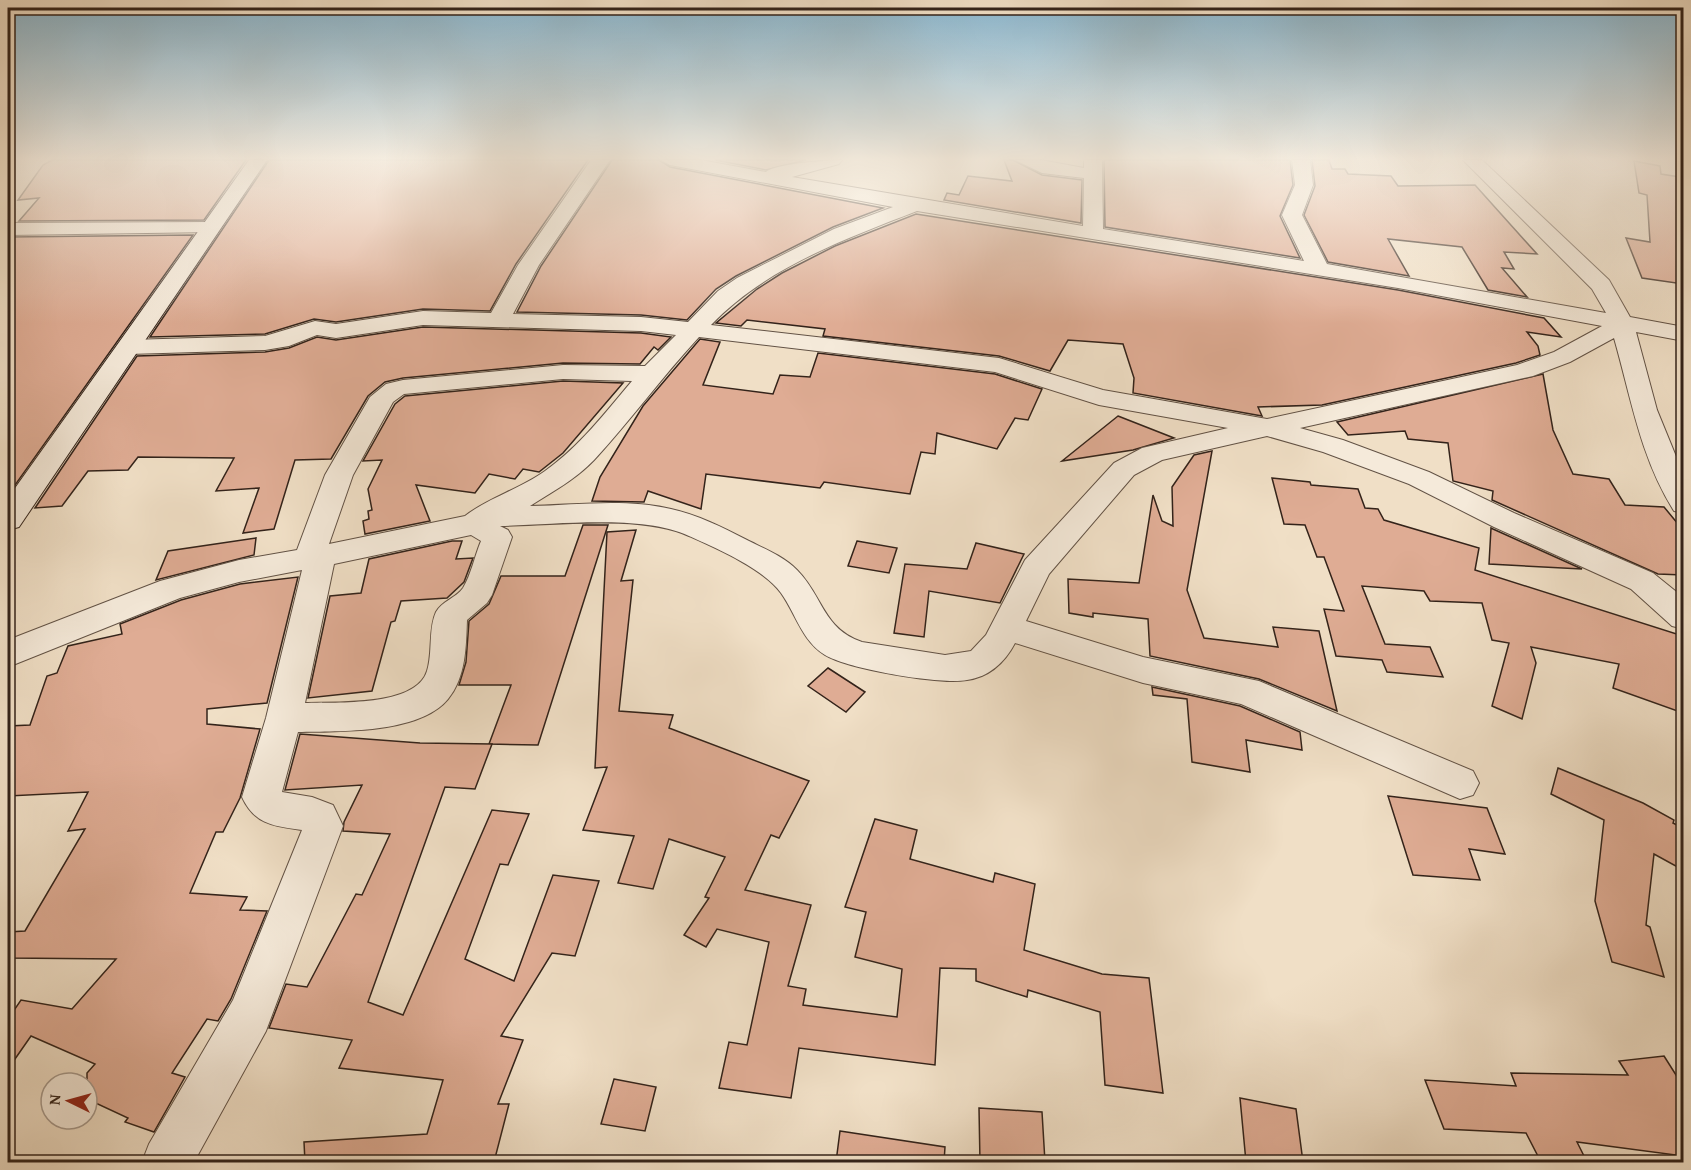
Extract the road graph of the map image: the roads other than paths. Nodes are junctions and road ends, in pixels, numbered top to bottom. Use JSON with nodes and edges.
{"nodes":[{"id":1,"x":219,"y":215,"type":"edge"},
{"id":2,"x":561,"y":215,"type":"edge"},
{"id":3,"x":890,"y":215,"type":"edge"},
{"id":4,"x":978,"y":215,"type":"edge"},
{"id":5,"x":1092,"y":215,"type":"edge"},
{"id":6,"x":1292,"y":215,"type":"edge"},
{"id":7,"x":1528,"y":215,"type":"edge"},
{"id":8,"x":209,"y":228,"type":"junction"},
{"id":9,"x":8,"y":229,"type":"edge"},
{"id":10,"x":1092,"y":232,"type":"junction"},
{"id":11,"x":1319,"y":269,"type":"junction"},
{"id":12,"x":499,"y":321,"type":"junction"},
{"id":13,"x":1624,"y":323,"type":"junction"},
{"id":14,"x":693,"y":328,"type":"junction"},
{"id":15,"x":1683,"y":334,"type":"edge"},
{"id":16,"x":129,"y":347,"type":"junction"},
{"id":17,"x":651,"y":374,"type":"junction"},
{"id":18,"x":1266,"y":427,"type":"junction"},
{"id":19,"x":1683,"y":504,"type":"edge"},
{"id":20,"x":8,"y":520,"type":"edge"},
{"id":21,"x":480,"y":520,"type":"junction"},
{"id":22,"x":314,"y":559,"type":"junction"},
{"id":23,"x":1683,"y":616,"type":"edge"},
{"id":24,"x":1006,"y":628,"type":"junction"},
{"id":25,"x":8,"y":654,"type":"edge"},
{"id":26,"x":284,"y":718,"type":"junction"},
{"id":27,"x":1460,"y":783,"type":"dead end"},
{"id":28,"x":167,"y":1162,"type":"edge"}],
"edges":[{"from":1,"to":8,"type":"street"},
{"from":2,"to":12,"type":"street"},
{"from":3,"to":14,"type":"street"},
{"from":4,"to":10,"type":"street"},
{"from":5,"to":10,"type":"street"},
{"from":6,"to":11,"type":"street"},
{"from":7,"to":13,"type":"street"},
{"from":8,"to":9,"type":"street"},
{"from":8,"to":16,"type":"street"},
{"from":10,"to":11,"type":"street"},
{"from":11,"to":13,"type":"street"},
{"from":12,"to":14,"type":"street"},
{"from":12,"to":16,"type":"street"},
{"from":13,"to":15,"type":"street"},
{"from":13,"to":18,"type":"street"},
{"from":13,"to":19,"type":"street"},
{"from":14,"to":17,"type":"street"},
{"from":14,"to":18,"type":"street"},
{"from":16,"to":20,"type":"street"},
{"from":17,"to":21,"type":"street"},
{"from":17,"to":22,"type":"street"},
{"from":18,"to":23,"type":"street"},
{"from":18,"to":24,"type":"street"},
{"from":21,"to":22,"type":"street"},
{"from":21,"to":24,"type":"street"},
{"from":21,"to":26,"type":"street"},
{"from":22,"to":25,"type":"street"},
{"from":22,"to":26,"type":"street"},
{"from":24,"to":27,"type":"street"},
{"from":26,"to":28,"type":"street"}]}
